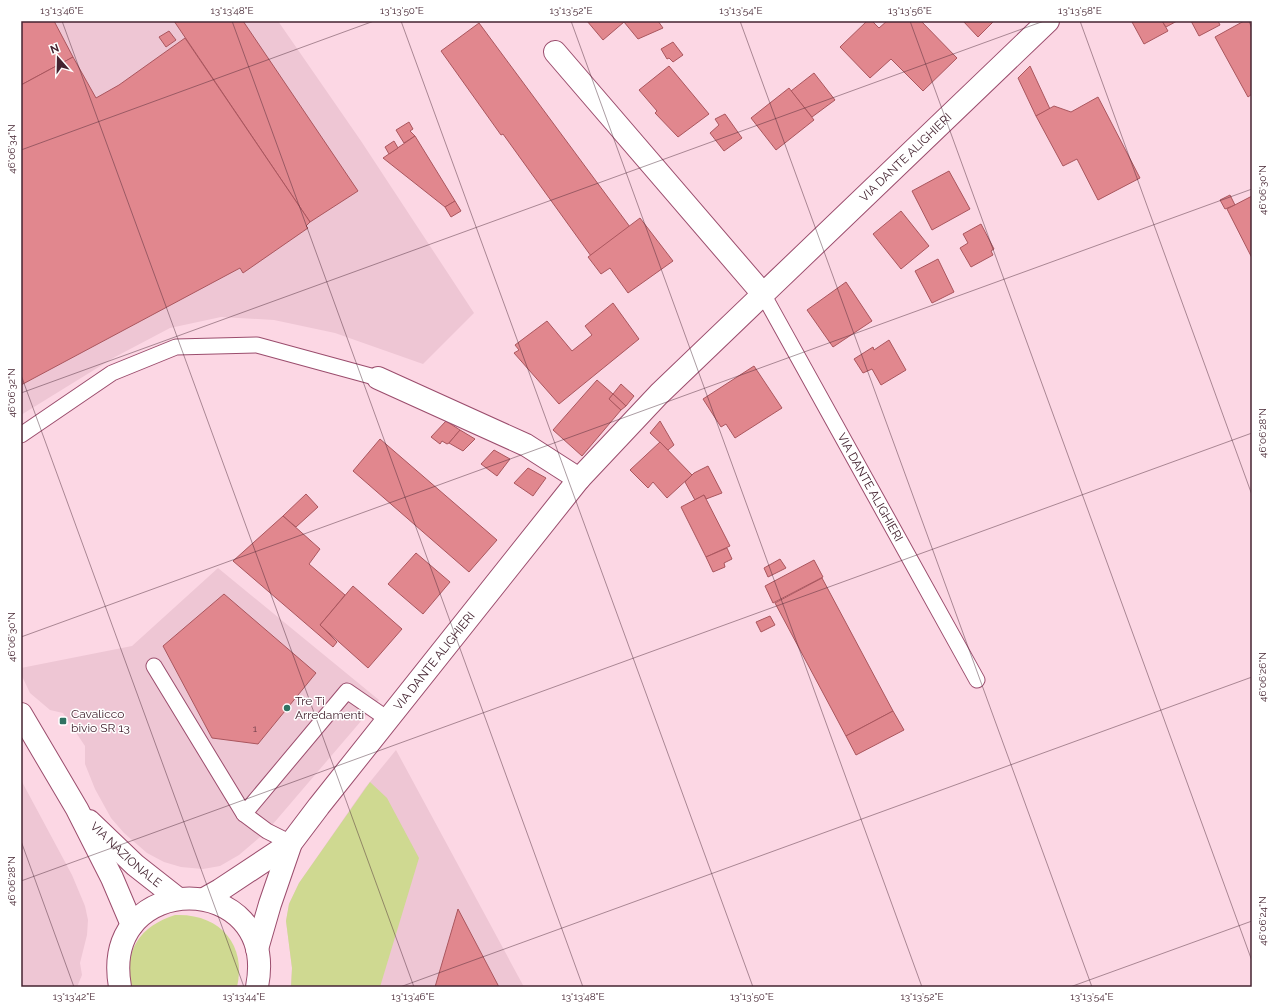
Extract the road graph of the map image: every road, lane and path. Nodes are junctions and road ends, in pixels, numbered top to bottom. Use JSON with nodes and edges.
{"nodes":[{"id":1,"x":1048,"y":21,"type":"edge"},
{"id":2,"x":555,"y":52,"type":"dead end"},
{"id":3,"x":763,"y":294,"type":"junction"},
{"id":4,"x":378,"y":378,"type":"joint"},
{"id":5,"x":21,"y":435,"type":"edge"},
{"id":6,"x":579,"y":479,"type":"junction"},
{"id":7,"x":154,"y":666,"type":"dead end"},
{"id":8,"x":977,"y":680,"type":"dead end"},
{"id":9,"x":21,"y":714,"type":"edge"},
{"id":10,"x":389,"y":720,"type":"junction"},
{"id":11,"x":77,"y":809,"type":"junction"},
{"id":12,"x":244,"y":814,"type":"junction"},
{"id":13,"x":291,"y":843,"type":"junction"},
{"id":14,"x":176,"y":898,"type":"junction"},
{"id":15,"x":204,"y":899,"type":"junction"},
{"id":16,"x":132,"y":925,"type":"junction"},
{"id":17,"x":257,"y":949,"type":"junction"},
{"id":18,"x":120,"y":987,"type":"edge"},
{"id":19,"x":257,"y":987,"type":"edge"}],
"edges":[{"from":1,"to":3,"type":"street","name":"VIA DANTE ALIGHIERI"},
{"from":2,"to":3,"type":"street","name":"VIA DANTE ALIGHIERI"},
{"from":3,"to":6,"type":"street","name":"VIA DANTE ALIGHIERI"},
{"from":3,"to":8,"type":"lane","name":"VIA DANTE ALIGHIERI"},
{"from":4,"to":5,"type":"lane"},
{"from":4,"to":6,"type":"street"},
{"from":6,"to":10,"type":"street","name":"VIA DANTE ALIGHIERI"},
{"from":7,"to":12,"type":"lane"},
{"from":9,"to":11,"type":"street","name":"VIA NAZIONALE"},
{"from":10,"to":12,"type":"lane"},
{"from":10,"to":13,"type":"street","name":"VIA DANTE ALIGHIERI"},
{"from":11,"to":14,"type":"street","name":"VIA NAZIONALE"},
{"from":11,"to":16,"type":"street","name":"VIA NAZIONALE"},
{"from":12,"to":13,"type":"lane"},
{"from":13,"to":15,"type":"street","name":"VIA DANTE ALIGHIERI"},
{"from":13,"to":17,"type":"street","name":"VIA DANTE ALIGHIERI"},
{"from":14,"to":15,"type":"street","name":"VIA NAZIONALE"},
{"from":14,"to":16,"type":"street","name":"VIA NAZIONALE"},
{"from":15,"to":17,"type":"street","name":"VIA NAZIONALE"},
{"from":16,"to":18,"type":"street","name":"VIA NAZIONALE"},
{"from":17,"to":19,"type":"street","name":"VIA NAZIONALE"}]}
